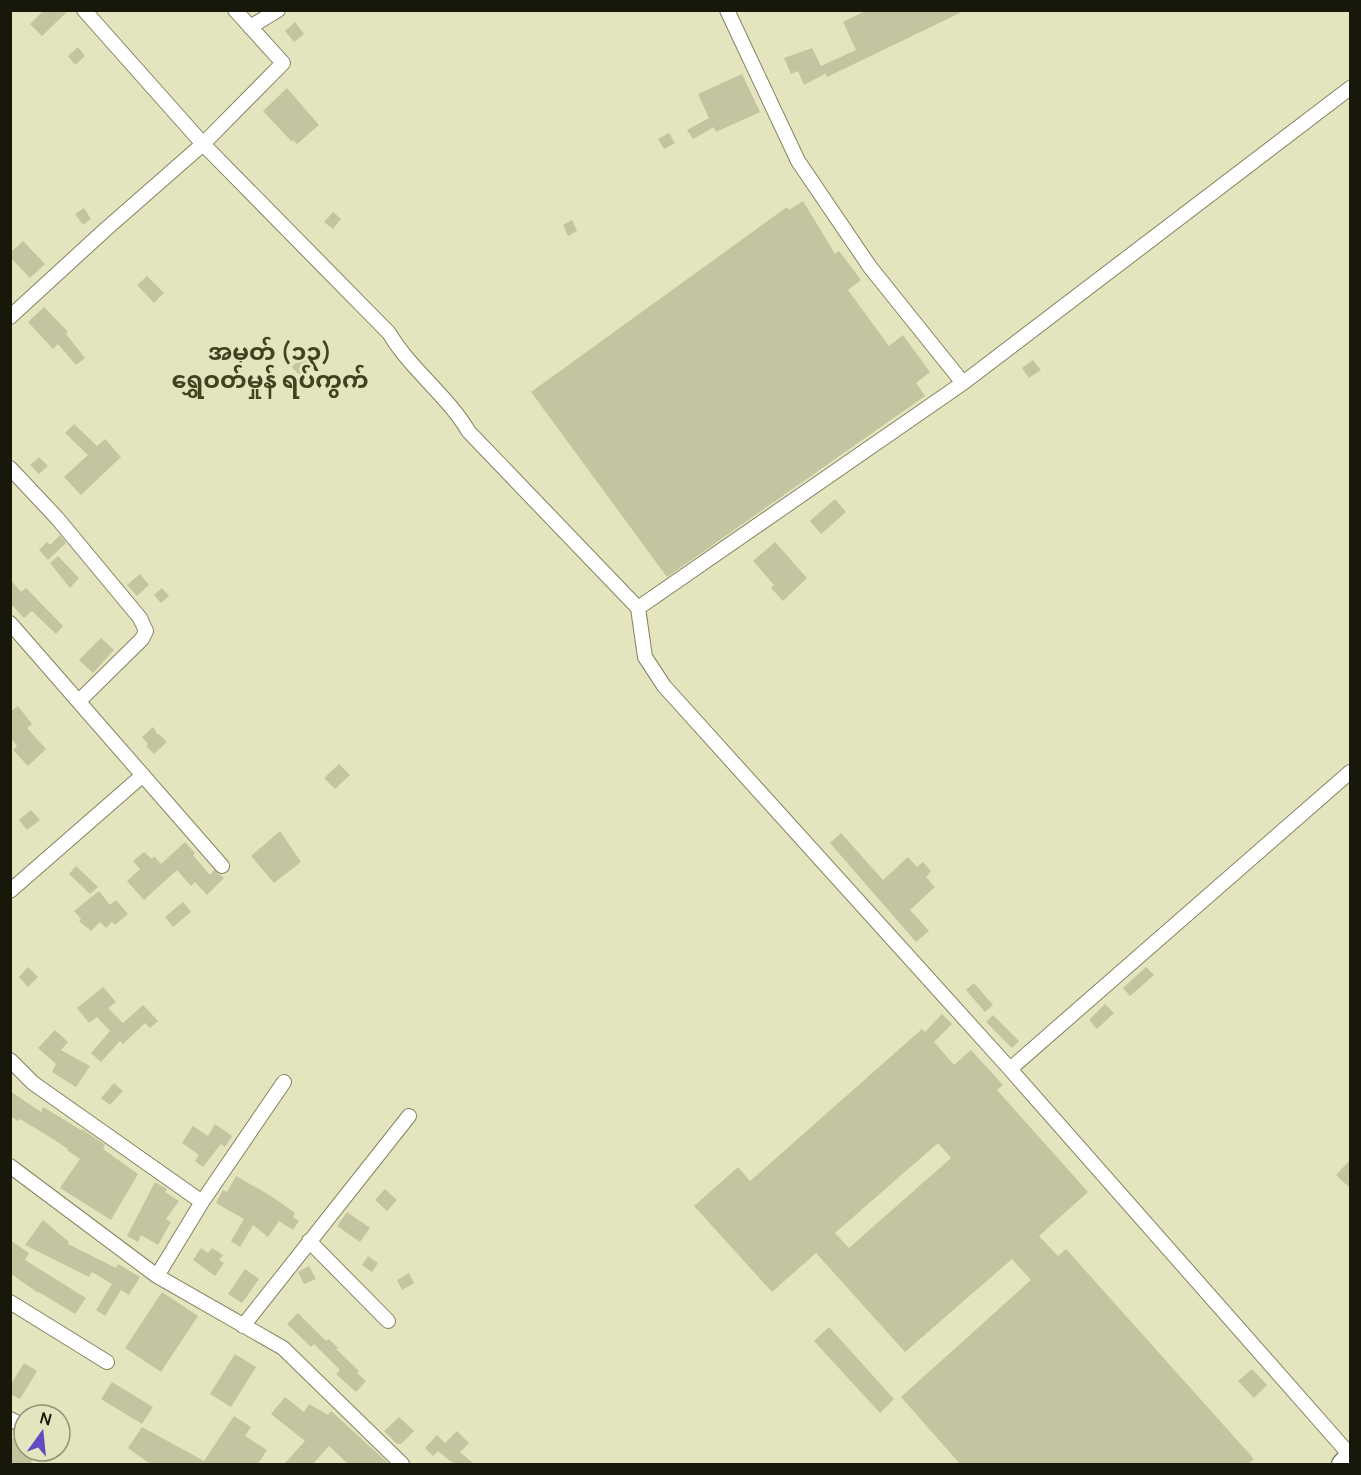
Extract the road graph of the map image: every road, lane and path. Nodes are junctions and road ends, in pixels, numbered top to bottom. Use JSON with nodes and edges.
{"nodes":[{"id":1,"x":84,"y":10,"type":"edge"},
{"id":2,"x":234,"y":10,"type":"edge"},
{"id":3,"x":278,"y":10,"type":"edge"},
{"id":4,"x":727,"y":10,"type":"edge"},
{"id":5,"x":250,"y":27,"type":"junction"},
{"id":6,"x":1350,"y":88,"type":"edge"},
{"id":7,"x":203,"y":144,"type":"junction"},
{"id":8,"x":10,"y":317,"type":"edge"},
{"id":9,"x":963,"y":383,"type":"junction"},
{"id":10,"x":10,"y":468,"type":"edge"},
{"id":11,"x":638,"y":608,"type":"junction"},
{"id":12,"x":11,"y":624,"type":"edge"},
{"id":13,"x":79,"y":701,"type":"junction"},
{"id":14,"x":1350,"y":772,"type":"edge"},
{"id":15,"x":143,"y":775,"type":"junction"},
{"id":16,"x":222,"y":866,"type":"dead end"},
{"id":17,"x":10,"y":891,"type":"edge"},
{"id":18,"x":10,"y":1060,"type":"edge"},
{"id":19,"x":1010,"y":1069,"type":"junction"},
{"id":20,"x":284,"y":1082,"type":"dead end"},
{"id":21,"x":409,"y":1116,"type":"dead end"},
{"id":22,"x":10,"y":1166,"type":"edge"},
{"id":23,"x":202,"y":1202,"type":"junction"},
{"id":24,"x":309,"y":1241,"type":"junction"},
{"id":25,"x":157,"y":1276,"type":"junction"},
{"id":26,"x":10,"y":1302,"type":"edge"},
{"id":27,"x":388,"y":1321,"type":"dead end"},
{"id":28,"x":243,"y":1326,"type":"junction"},
{"id":29,"x":107,"y":1362,"type":"dead end"},
{"id":30,"x":1350,"y":1454,"type":"edge"},
{"id":31,"x":402,"y":1464,"type":"edge"},
{"id":32,"x":1341,"y":1464,"type":"edge"}],
"edges":[{"from":1,"to":7,"type":"street"},
{"from":2,"to":5,"type":"street"},
{"from":3,"to":5,"type":"street"},
{"from":4,"to":9,"type":"street"},
{"from":5,"to":7,"type":"street"},
{"from":6,"to":9,"type":"street"},
{"from":7,"to":8,"type":"street"},
{"from":7,"to":11,"type":"street"},
{"from":9,"to":11,"type":"street"},
{"from":10,"to":13,"type":"street"},
{"from":11,"to":19,"type":"street"},
{"from":12,"to":13,"type":"street"},
{"from":13,"to":15,"type":"street"},
{"from":14,"to":19,"type":"street"},
{"from":15,"to":16,"type":"street"},
{"from":15,"to":17,"type":"street"},
{"from":18,"to":23,"type":"street"},
{"from":19,"to":30,"type":"street"},
{"from":20,"to":23,"type":"street"},
{"from":21,"to":24,"type":"street"},
{"from":22,"to":25,"type":"street"},
{"from":23,"to":25,"type":"street"},
{"from":24,"to":27,"type":"street"},
{"from":24,"to":28,"type":"street"},
{"from":25,"to":28,"type":"street"},
{"from":26,"to":29,"type":"street"},
{"from":28,"to":31,"type":"street"},
{"from":30,"to":32,"type":"main road"}]}
